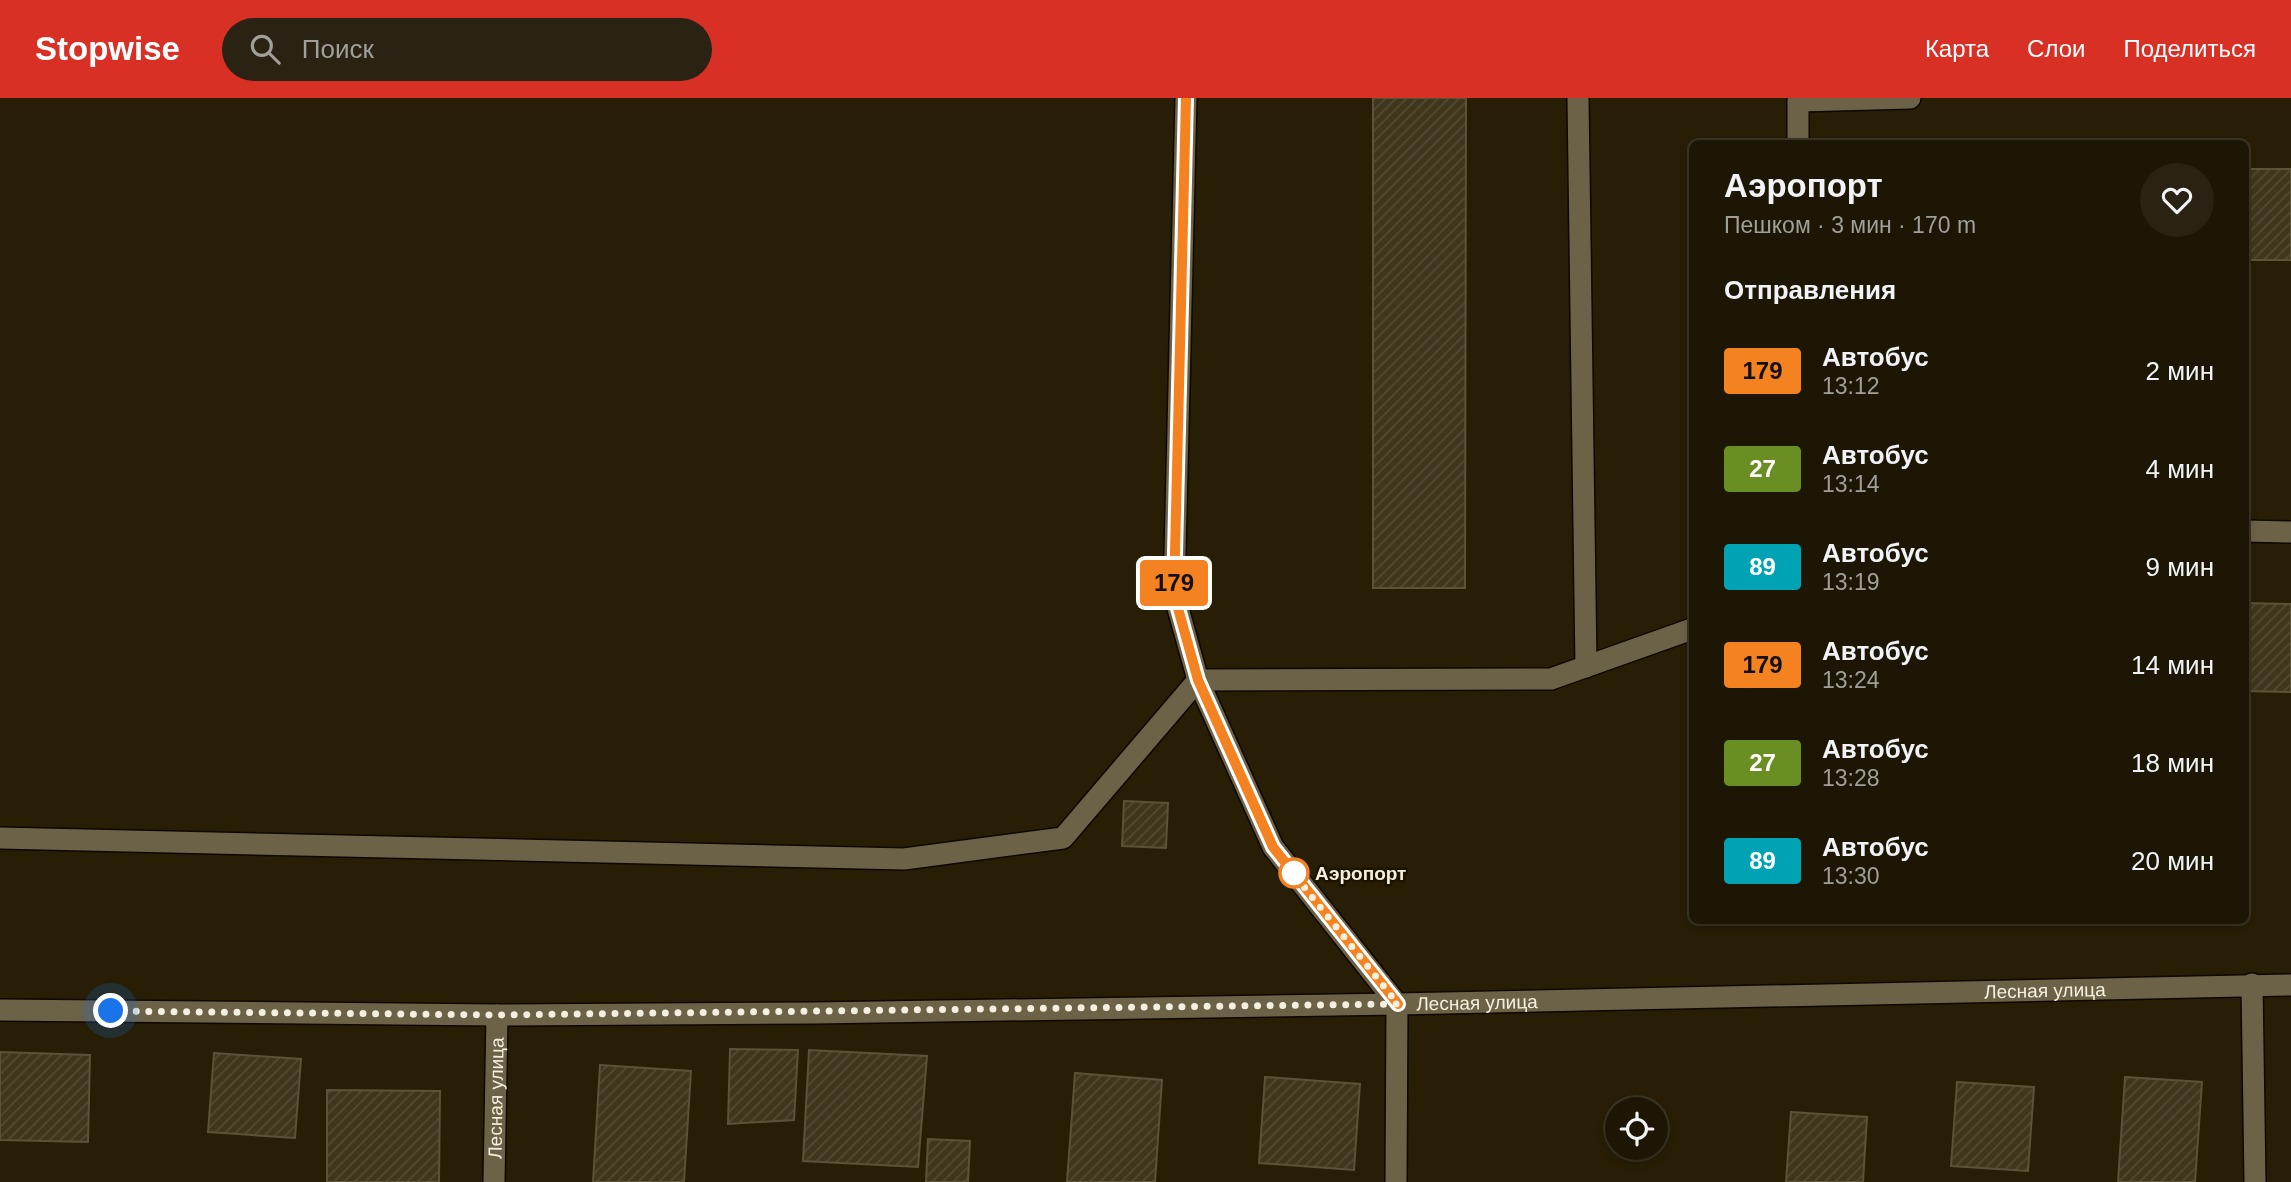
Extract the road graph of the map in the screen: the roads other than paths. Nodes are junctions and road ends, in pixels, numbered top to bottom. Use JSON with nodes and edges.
{"nodes":[{"id":1,"x":1186,"y":98,"type":"edge"},
{"id":2,"x":1578,"y":98,"type":"edge"},
{"id":3,"x":1910,"y":98,"type":"edge"},
{"id":4,"x":1798,"y":140,"type":"edge"},
{"id":5,"x":2249,"y":531,"type":"edge"},
{"id":6,"x":2291,"y":531,"type":"edge"},
{"id":7,"x":1689,"y":630,"type":"edge"},
{"id":8,"x":1586,"y":667,"type":"junction"},
{"id":9,"x":1198,"y":680,"type":"junction"},
{"id":10,"x":0,"y":838,"type":"edge"},
{"id":11,"x":2252,"y":985,"type":"junction"},
{"id":12,"x":2291,"y":985,"type":"edge"},
{"id":13,"x":1398,"y":1004,"type":"junction"},
{"id":14,"x":0,"y":1010,"type":"edge"},
{"id":15,"x":497,"y":1015,"type":"junction"},
{"id":16,"x":494,"y":1182,"type":"edge"},
{"id":17,"x":1396,"y":1182,"type":"edge"},
{"id":18,"x":2255,"y":1182,"type":"edge"}],
"edges":[{"from":1,"to":9,"type":"street"},
{"from":2,"to":8,"type":"street"},
{"from":3,"to":4,"type":"street"},
{"from":5,"to":6,"type":"street"},
{"from":7,"to":8,"type":"street"},
{"from":8,"to":9,"type":"street"},
{"from":9,"to":10,"type":"street"},
{"from":9,"to":13,"type":"street"},
{"from":11,"to":12,"type":"street","name":"Лесная улица"},
{"from":11,"to":13,"type":"street","name":"Лесная улица"},
{"from":11,"to":18,"type":"street"},
{"from":13,"to":15,"type":"street","name":"Лесная улица"},
{"from":13,"to":17,"type":"street"},
{"from":14,"to":15,"type":"street","name":"Лесная улица"},
{"from":15,"to":16,"type":"street","name":"Лесная улица"}]}
